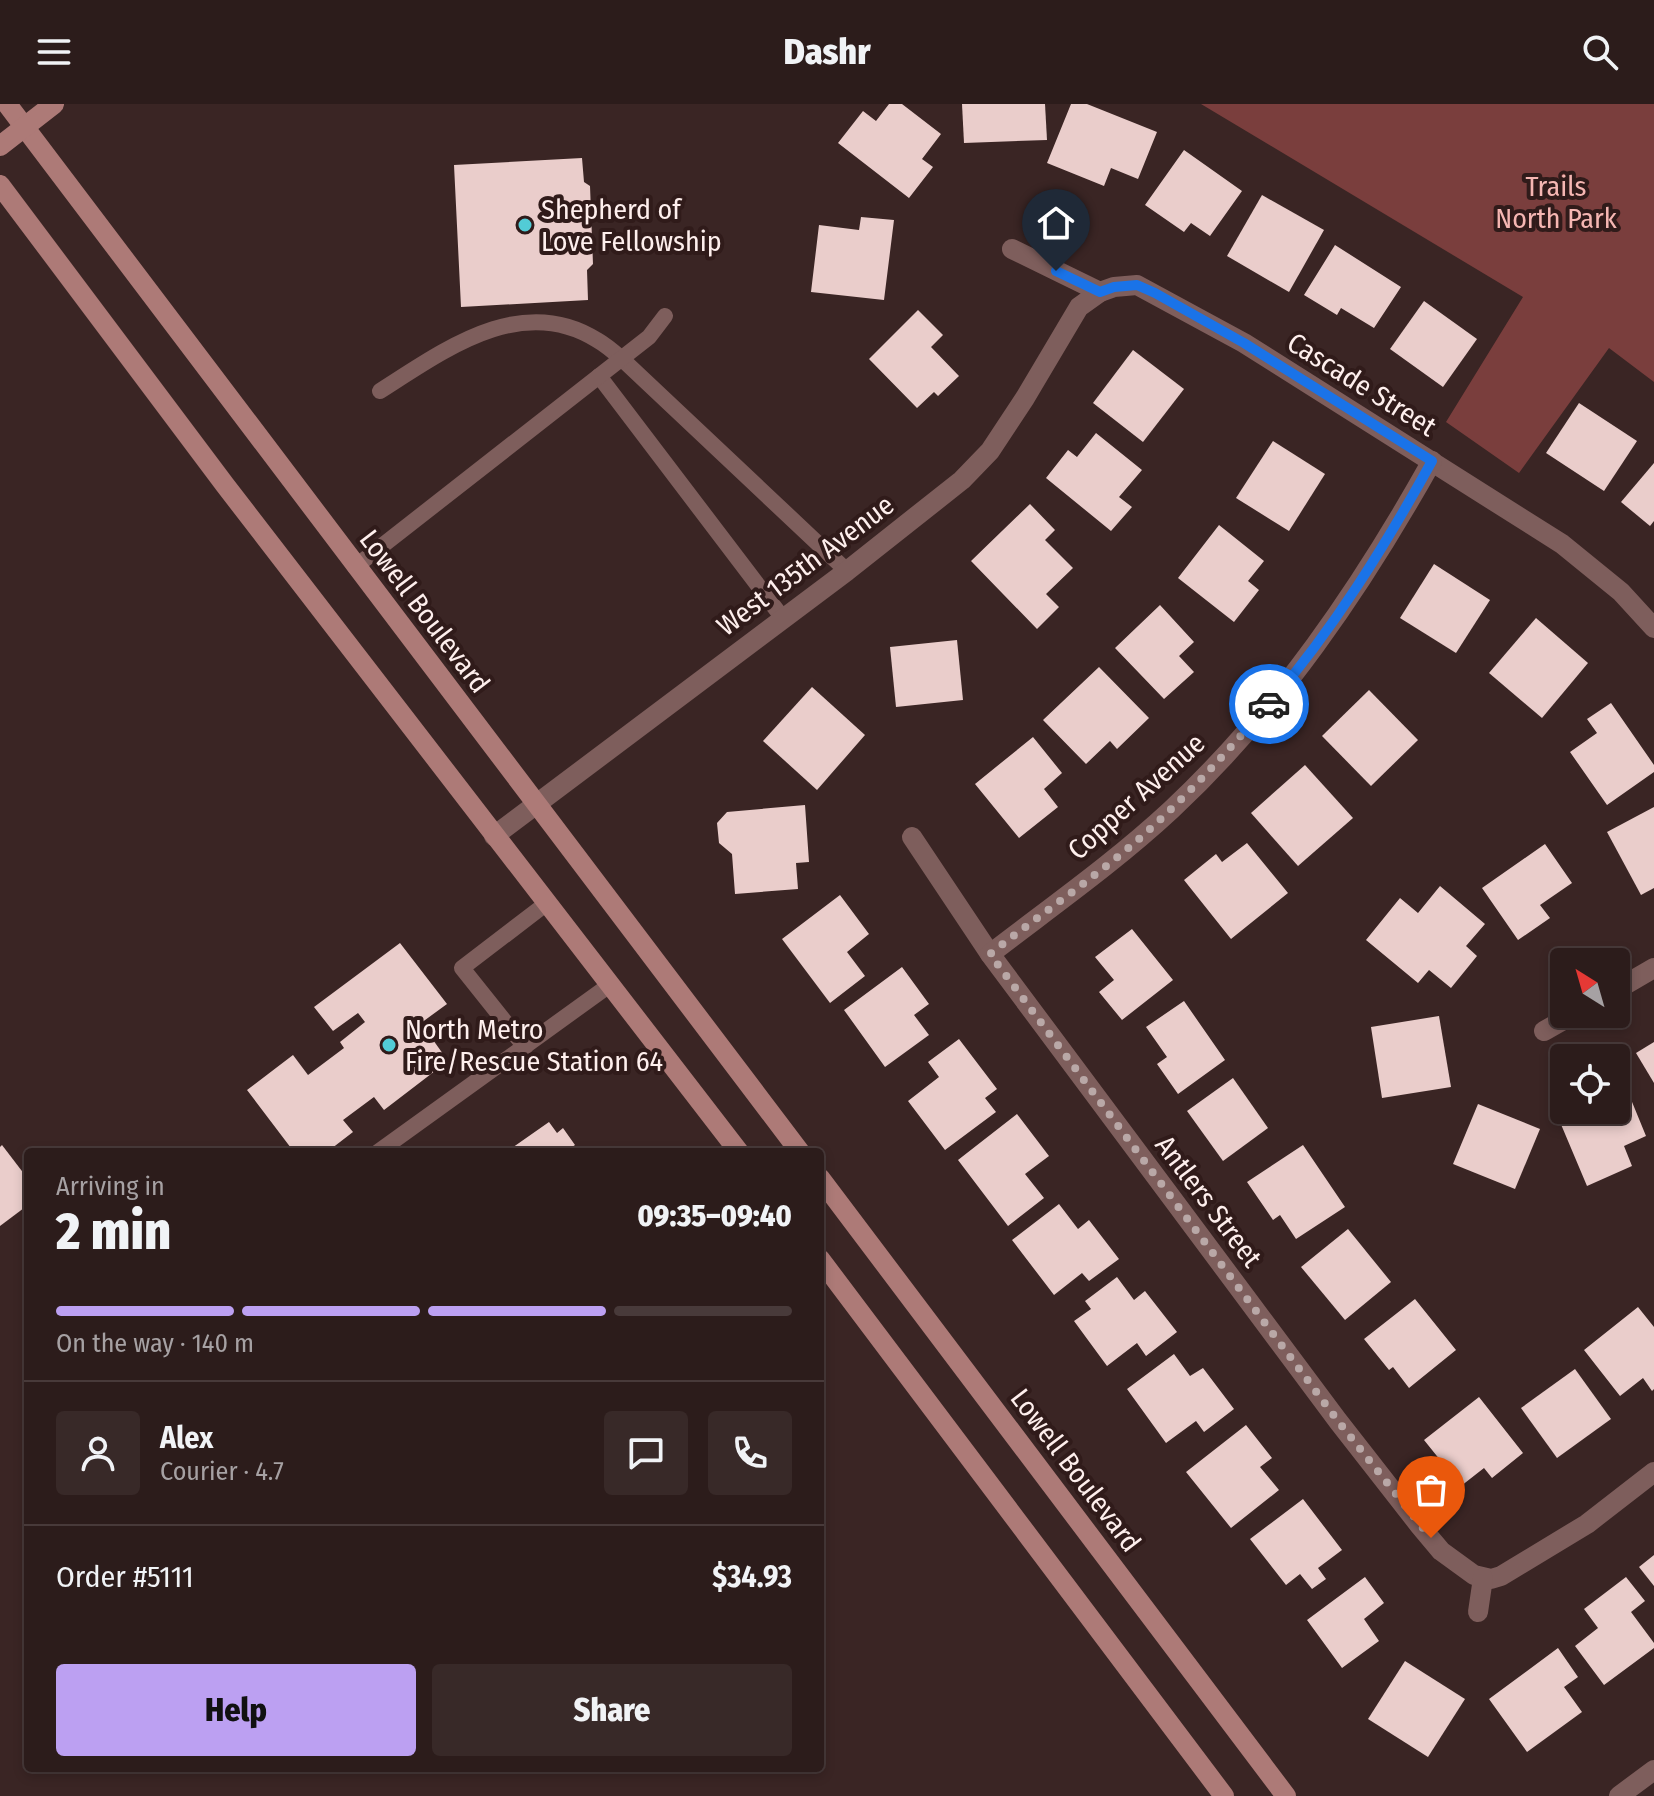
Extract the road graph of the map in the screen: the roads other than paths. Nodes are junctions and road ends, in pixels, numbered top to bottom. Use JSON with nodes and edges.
{"nodes":[{"id":1,"x":7,"y":104,"type":"edge"},
{"id":2,"x":54,"y":104,"type":"edge"},
{"id":3,"x":24,"y":127,"type":"junction"},
{"id":4,"x":0,"y":146,"type":"edge"},
{"id":5,"x":0,"y":185,"type":"edge"},
{"id":6,"x":1012,"y":249,"type":"dead end"},
{"id":7,"x":1100,"y":292,"type":"junction"},
{"id":8,"x":665,"y":316,"type":"dead end"},
{"id":9,"x":622,"y":359,"type":"junction"},
{"id":10,"x":599,"y":376,"type":"junction"},
{"id":11,"x":380,"y":391,"type":"dead end"},
{"id":12,"x":1432,"y":461,"type":"junction"},
{"id":13,"x":355,"y":567,"type":"junction"},
{"id":14,"x":847,"y":571,"type":"junction"},
{"id":15,"x":782,"y":617,"type":"junction"},
{"id":16,"x":1654,"y":628,"type":"edge"},
{"id":17,"x":536,"y":804,"type":"junction"},
{"id":18,"x":494,"y":836,"type":"junction"},
{"id":19,"x":912,"y":837,"type":"dead end"},
{"id":20,"x":547,"y":903,"type":"junction"},
{"id":21,"x":990,"y":954,"type":"junction"},
{"id":22,"x":1654,"y":968,"type":"edge"},
{"id":23,"x":1630,"y":982,"type":"edge"},
{"id":24,"x":611,"y":984,"type":"junction"},
{"id":25,"x":1550,"y":1028,"type":"edge"},
{"id":26,"x":1544,"y":1031,"type":"dead end"},
{"id":27,"x":525,"y":1047,"type":"junction"},
{"id":28,"x":384,"y":1148,"type":"edge"},
{"id":29,"x":736,"y":1148,"type":"edge"},
{"id":30,"x":797,"y":1148,"type":"edge"},
{"id":31,"x":824,"y":1183,"type":"edge"},
{"id":32,"x":824,"y":1264,"type":"edge"},
{"id":33,"x":1654,"y":1472,"type":"edge"},
{"id":34,"x":1483,"y":1578,"type":"junction"},
{"id":35,"x":1478,"y":1612,"type":"dead end"},
{"id":36,"x":1654,"y":1770,"type":"edge"},
{"id":37,"x":1224,"y":1796,"type":"edge"},
{"id":38,"x":1286,"y":1796,"type":"edge"},
{"id":39,"x":1619,"y":1796,"type":"edge"}],
"edges":[{"from":1,"to":3,"type":"main road","name":"Lowell Boulevard"},
{"from":2,"to":3,"type":"main road"},
{"from":3,"to":4,"type":"main road"},
{"from":3,"to":13,"type":"main road","name":"Lowell Boulevard"},
{"from":5,"to":18,"type":"main road"},
{"from":6,"to":7,"type":"street"},
{"from":7,"to":12,"type":"street","name":"Cascade Street"},
{"from":7,"to":14,"type":"street","name":"West 135th Avenue"},
{"from":8,"to":9,"type":"lane"},
{"from":9,"to":10,"type":"lane"},
{"from":9,"to":11,"type":"lane"},
{"from":9,"to":14,"type":"lane"},
{"from":10,"to":13,"type":"lane"},
{"from":10,"to":15,"type":"lane"},
{"from":12,"to":16,"type":"street","name":"Cascade Street"},
{"from":12,"to":21,"type":"street","name":"Copper Avenue"},
{"from":13,"to":17,"type":"main road","name":"Lowell Boulevard"},
{"from":14,"to":15,"type":"street","name":"West 135th Avenue"},
{"from":15,"to":17,"type":"street","name":"West 135th Avenue"},
{"from":17,"to":18,"type":"street","name":"West 135th Avenue"},
{"from":17,"to":30,"type":"main road","name":"Lowell Boulevard"},
{"from":18,"to":20,"type":"main road"},
{"from":19,"to":21,"type":"street","name":"Antlers Street"},
{"from":20,"to":24,"type":"main road"},
{"from":20,"to":27,"type":"lane"},
{"from":21,"to":34,"type":"street","name":"Antlers Street"},
{"from":22,"to":23,"type":"street"},
{"from":24,"to":27,"type":"lane"},
{"from":24,"to":29,"type":"main road"},
{"from":25,"to":26,"type":"street"},
{"from":27,"to":28,"type":"lane"},
{"from":31,"to":38,"type":"main road","name":"Lowell Boulevard"},
{"from":32,"to":37,"type":"main road"},
{"from":33,"to":34,"type":"street"},
{"from":34,"to":35,"type":"street"},
{"from":36,"to":39,"type":"street"}]}
